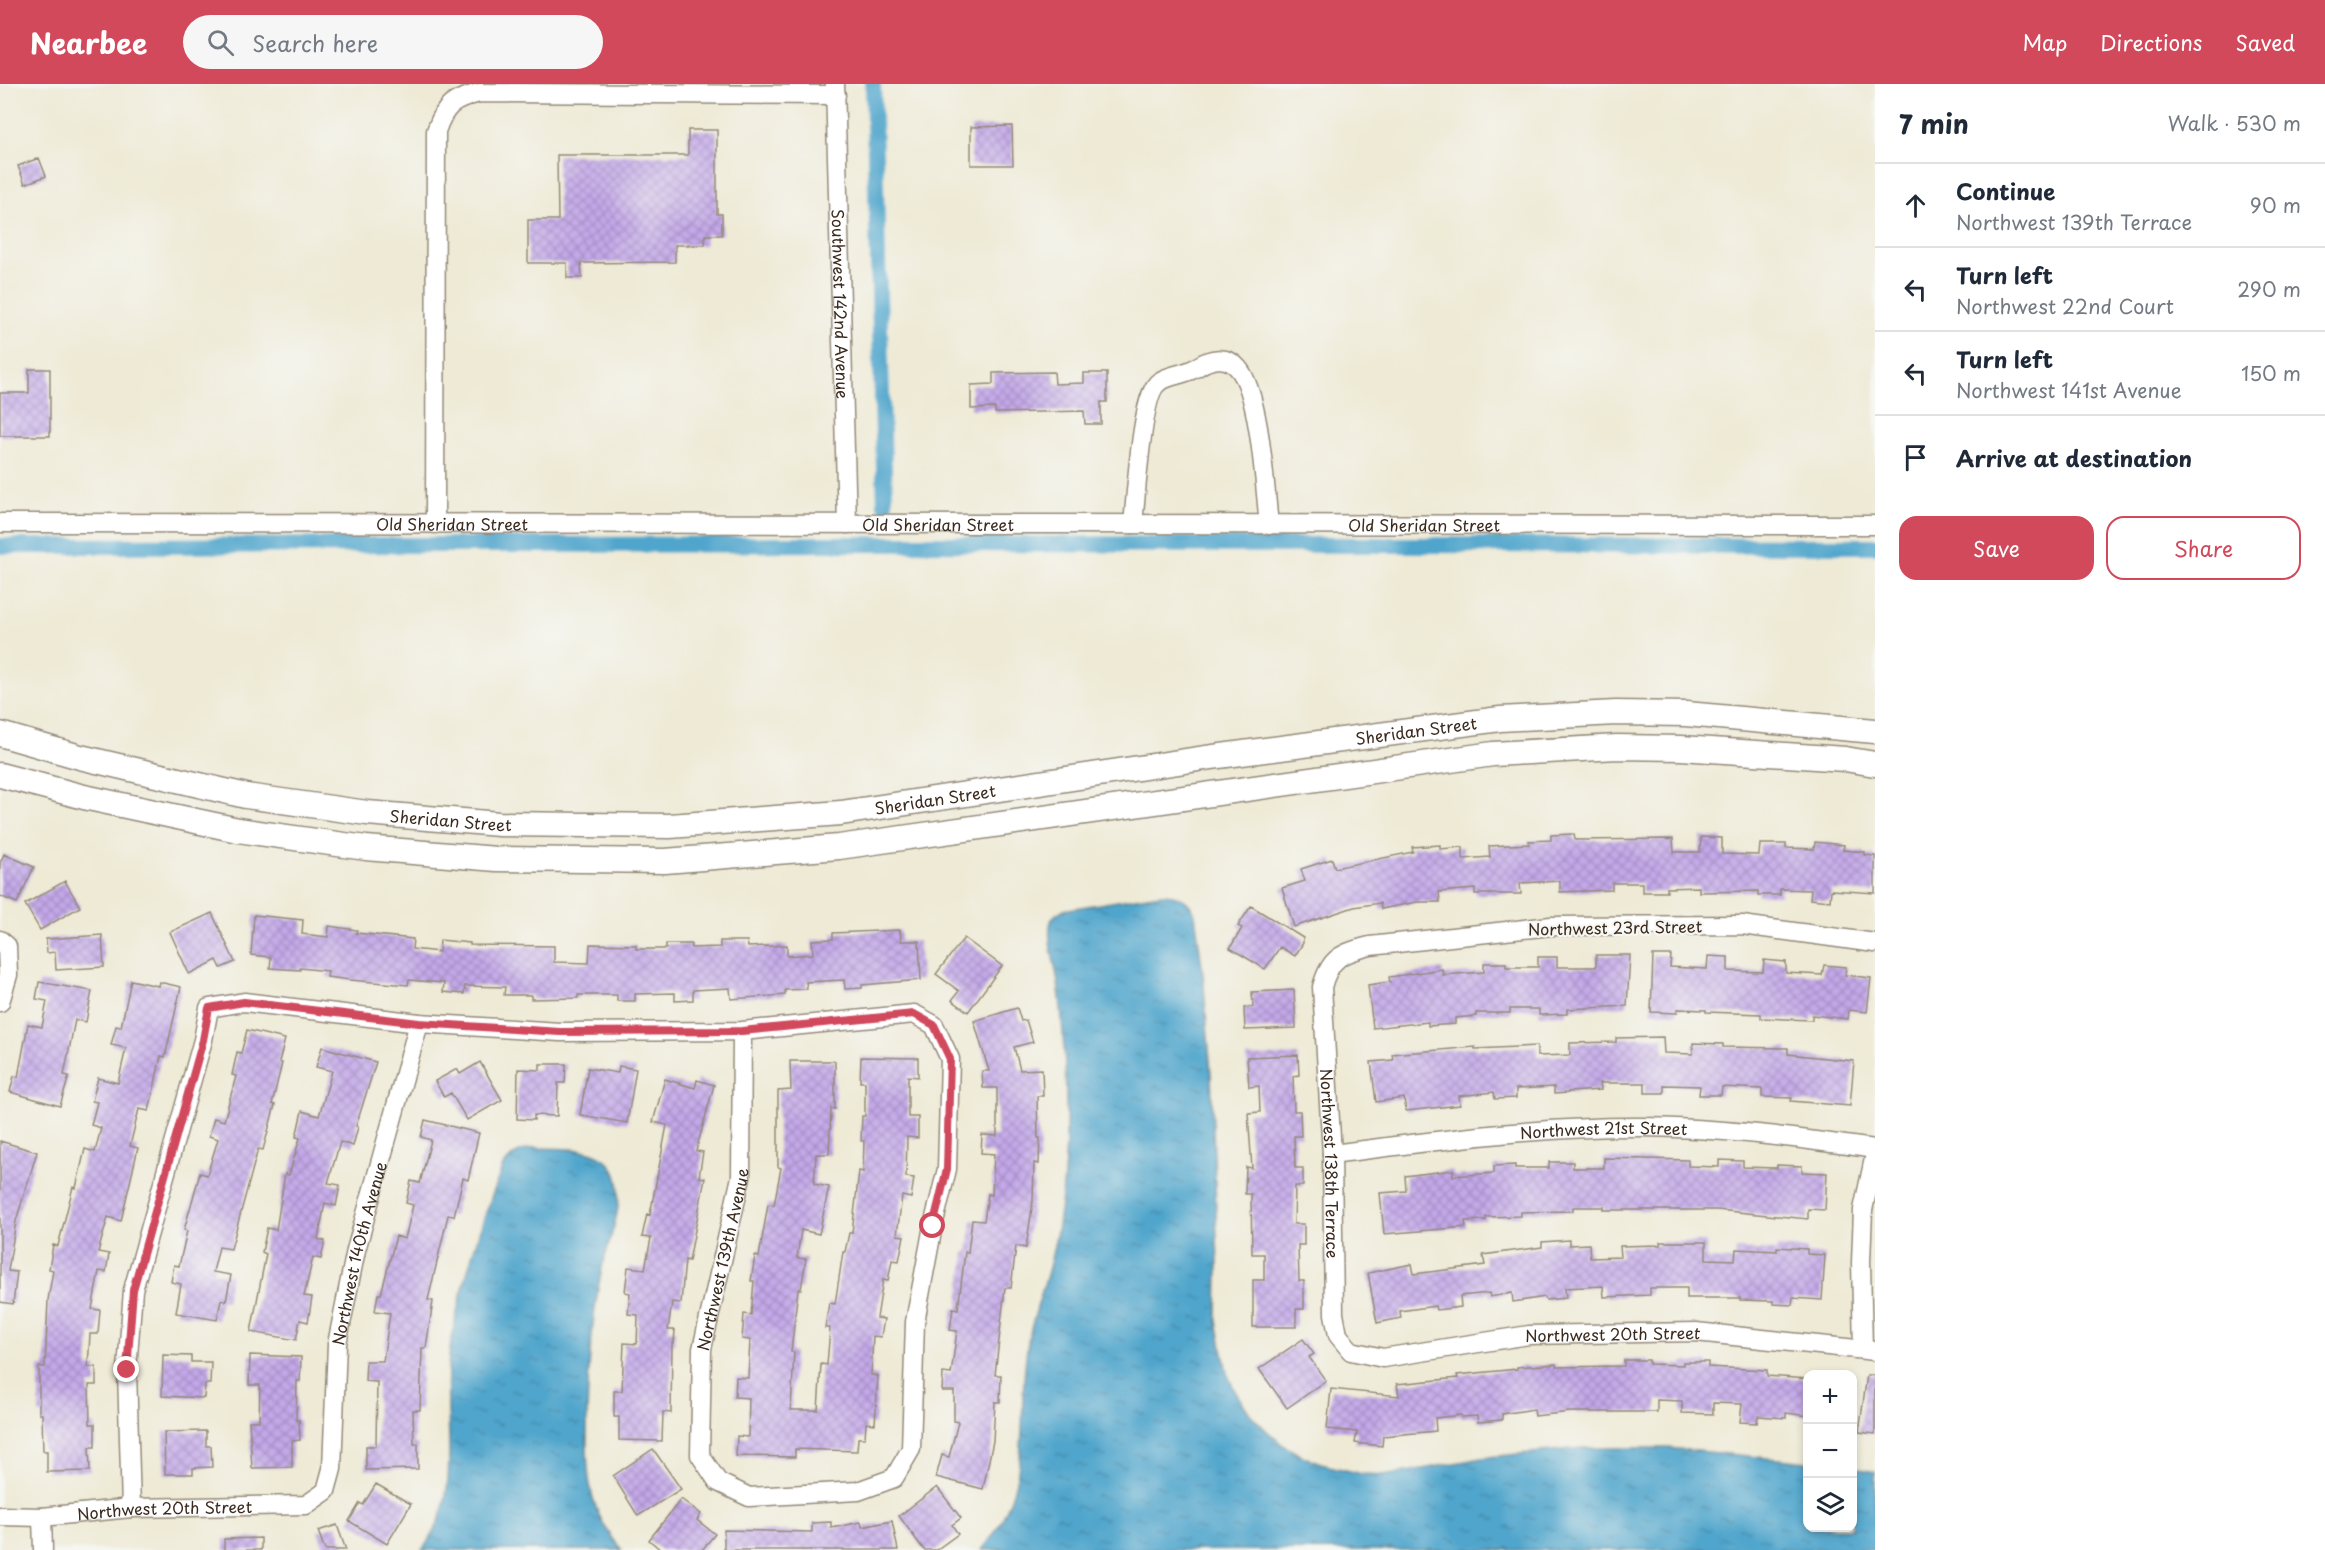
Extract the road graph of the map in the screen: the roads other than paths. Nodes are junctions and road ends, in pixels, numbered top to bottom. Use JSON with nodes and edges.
{"nodes":[{"id":1,"x":836,"y":89,"type":"edge"},
{"id":2,"x":0,"y":523,"type":"edge"},
{"id":3,"x":435,"y":524,"type":"junction"},
{"id":4,"x":847,"y":524,"type":"junction"},
{"id":5,"x":1133,"y":524,"type":"junction"},
{"id":6,"x":1269,"y":525,"type":"junction"},
{"id":7,"x":1875,"y":525,"type":"edge"},
{"id":8,"x":1875,"y":731,"type":"edge"},
{"id":9,"x":0,"y":734,"type":"edge"},
{"id":10,"x":1875,"y":764,"type":"edge"},
{"id":11,"x":0,"y":775,"type":"edge"},
{"id":12,"x":3,"y":943,"type":"edge"},
{"id":13,"x":1875,"y":943,"type":"edge"},
{"id":14,"x":1327,"y":970,"type":"joint"},
{"id":15,"x":0,"y":1002,"type":"edge"},
{"id":16,"x":419,"y":1023,"type":"junction"},
{"id":17,"x":742,"y":1031,"type":"junction"},
{"id":18,"x":1875,"y":1149,"type":"edge"},
{"id":19,"x":1875,"y":1154,"type":"edge"},
{"id":20,"x":1332,"y":1155,"type":"junction"},
{"id":21,"x":1869,"y":1350,"type":"edge"},
{"id":22,"x":1351,"y":1351,"type":"joint"},
{"id":23,"x":326,"y":1491,"type":"joint"},
{"id":24,"x":131,"y":1508,"type":"junction"},
{"id":25,"x":0,"y":1516,"type":"edge"},
{"id":26,"x":42,"y":1517,"type":"junction"},
{"id":27,"x":44,"y":1550,"type":"edge"}],
"edges":[{"from":1,"to":3,"type":"street"},
{"from":1,"to":4,"type":"street","name":"Southwest 142nd Avenue"},
{"from":2,"to":3,"type":"street","name":"Old Sheridan Street"},
{"from":3,"to":4,"type":"street","name":"Old Sheridan Street"},
{"from":4,"to":5,"type":"street","name":"Old Sheridan Street"},
{"from":5,"to":6,"type":"street","name":"Old Sheridan Street"},
{"from":5,"to":6,"type":"street"},
{"from":6,"to":7,"type":"street","name":"Old Sheridan Street"},
{"from":8,"to":9,"type":"main road","name":"Sheridan Street"},
{"from":10,"to":11,"type":"main road","name":"Sheridan Street"},
{"from":12,"to":15,"type":"street"},
{"from":13,"to":14,"type":"street","name":"Northwest 23rd Street"},
{"from":14,"to":20,"type":"street","name":"Northwest 138th Terrace"},
{"from":16,"to":17,"type":"street"},
{"from":16,"to":23,"type":"street","name":"Northwest 140th Avenue"},
{"from":16,"to":24,"type":"street"},
{"from":17,"to":17,"type":"street","name":"Northwest 139th Avenue"},
{"from":18,"to":20,"type":"street","name":"Northwest 21st Street"},
{"from":19,"to":21,"type":"street"},
{"from":20,"to":22,"type":"street","name":"Northwest 138th Terrace"},
{"from":21,"to":22,"type":"street","name":"Northwest 20th Street"},
{"from":23,"to":24,"type":"street","name":"Northwest 20th Street"},
{"from":24,"to":26,"type":"street","name":"Northwest 20th Street"},
{"from":25,"to":26,"type":"street","name":"Northwest 20th Street"},
{"from":26,"to":27,"type":"street"}]}
